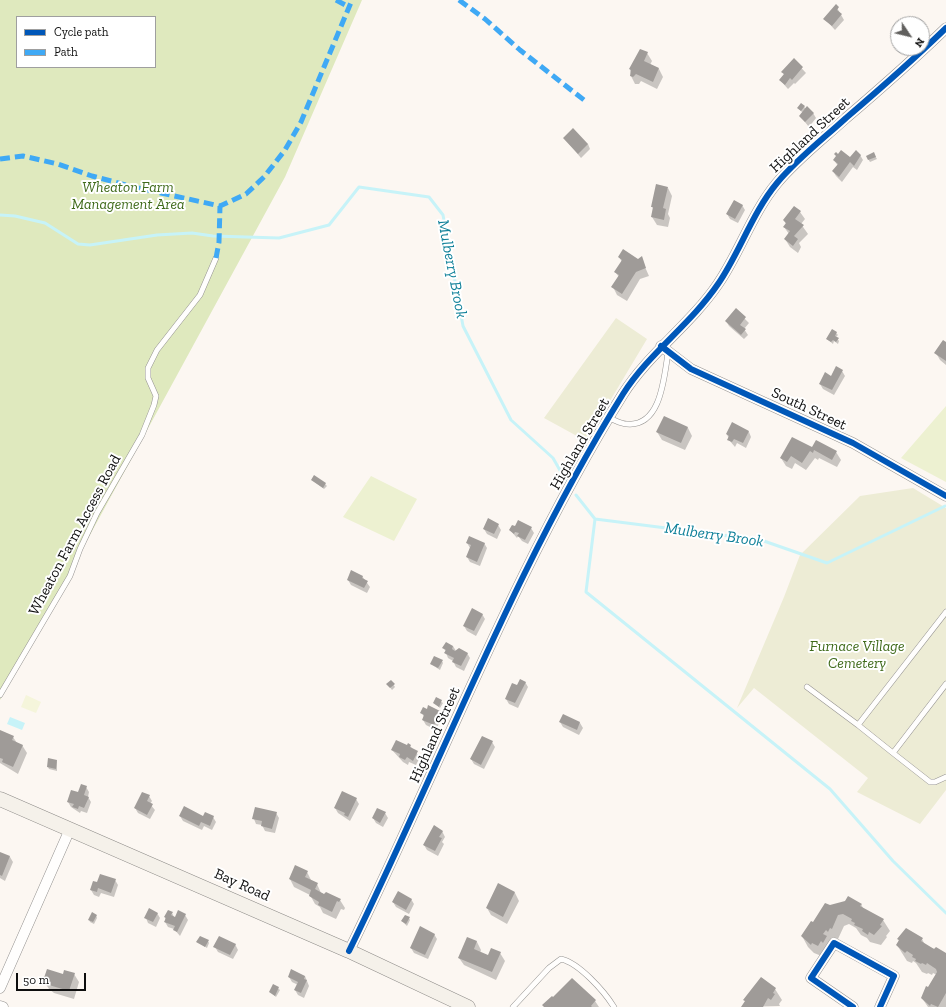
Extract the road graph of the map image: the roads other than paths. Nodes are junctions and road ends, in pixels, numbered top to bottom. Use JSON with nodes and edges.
{"nodes":[{"id":1,"x":946,"y":28,"type":"edge"},
{"id":2,"x":216,"y":258,"type":"dead end"},
{"id":3,"x":665,"y":350,"type":"junction"},
{"id":4,"x":609,"y":418,"type":"junction"},
{"id":5,"x":946,"y":496,"type":"edge"},
{"id":6,"x":946,"y":612,"type":"edge"},
{"id":7,"x":946,"y":684,"type":"edge"},
{"id":8,"x":807,"y":687,"type":"dead end"},
{"id":9,"x":0,"y":695,"type":"edge"},
{"id":10,"x":858,"y":725,"type":"junction"},
{"id":11,"x":893,"y":753,"type":"junction"},
{"id":12,"x":946,"y":777,"type":"edge"},
{"id":13,"x":0,"y":799,"type":"edge"},
{"id":14,"x":70,"y":829,"type":"junction"},
{"id":15,"x":349,"y":951,"type":"junction"},
{"id":16,"x":0,"y":988,"type":"edge"},
{"id":17,"x":515,"y":1006,"type":"edge"},
{"id":18,"x":468,"y":1007,"type":"edge"},
{"id":19,"x":614,"y":1007,"type":"edge"},
{"id":20,"x":853,"y":1007,"type":"edge"},
{"id":21,"x":880,"y":1007,"type":"edge"}],
"edges":[{"from":1,"to":3,"type":"street","name":"Highland Street"},
{"from":2,"to":9,"type":"lane","name":"Wheaton Farm Access Road"},
{"from":3,"to":4,"type":"street","name":"Highland Street"},
{"from":3,"to":4,"type":"lane"},
{"from":3,"to":5,"type":"street","name":"South Street"},
{"from":4,"to":15,"type":"street","name":"Highland Street"},
{"from":6,"to":10,"type":"lane"},
{"from":7,"to":11,"type":"lane"},
{"from":8,"to":10,"type":"lane"},
{"from":10,"to":11,"type":"lane"},
{"from":11,"to":12,"type":"lane"},
{"from":13,"to":14,"type":"main road","name":"Bay Road"},
{"from":14,"to":15,"type":"main road","name":"Bay Road"},
{"from":14,"to":16,"type":"street"},
{"from":15,"to":18,"type":"main road","name":"Bay Road"},
{"from":17,"to":19,"type":"lane"},
{"from":20,"to":21,"type":"street"}]}
